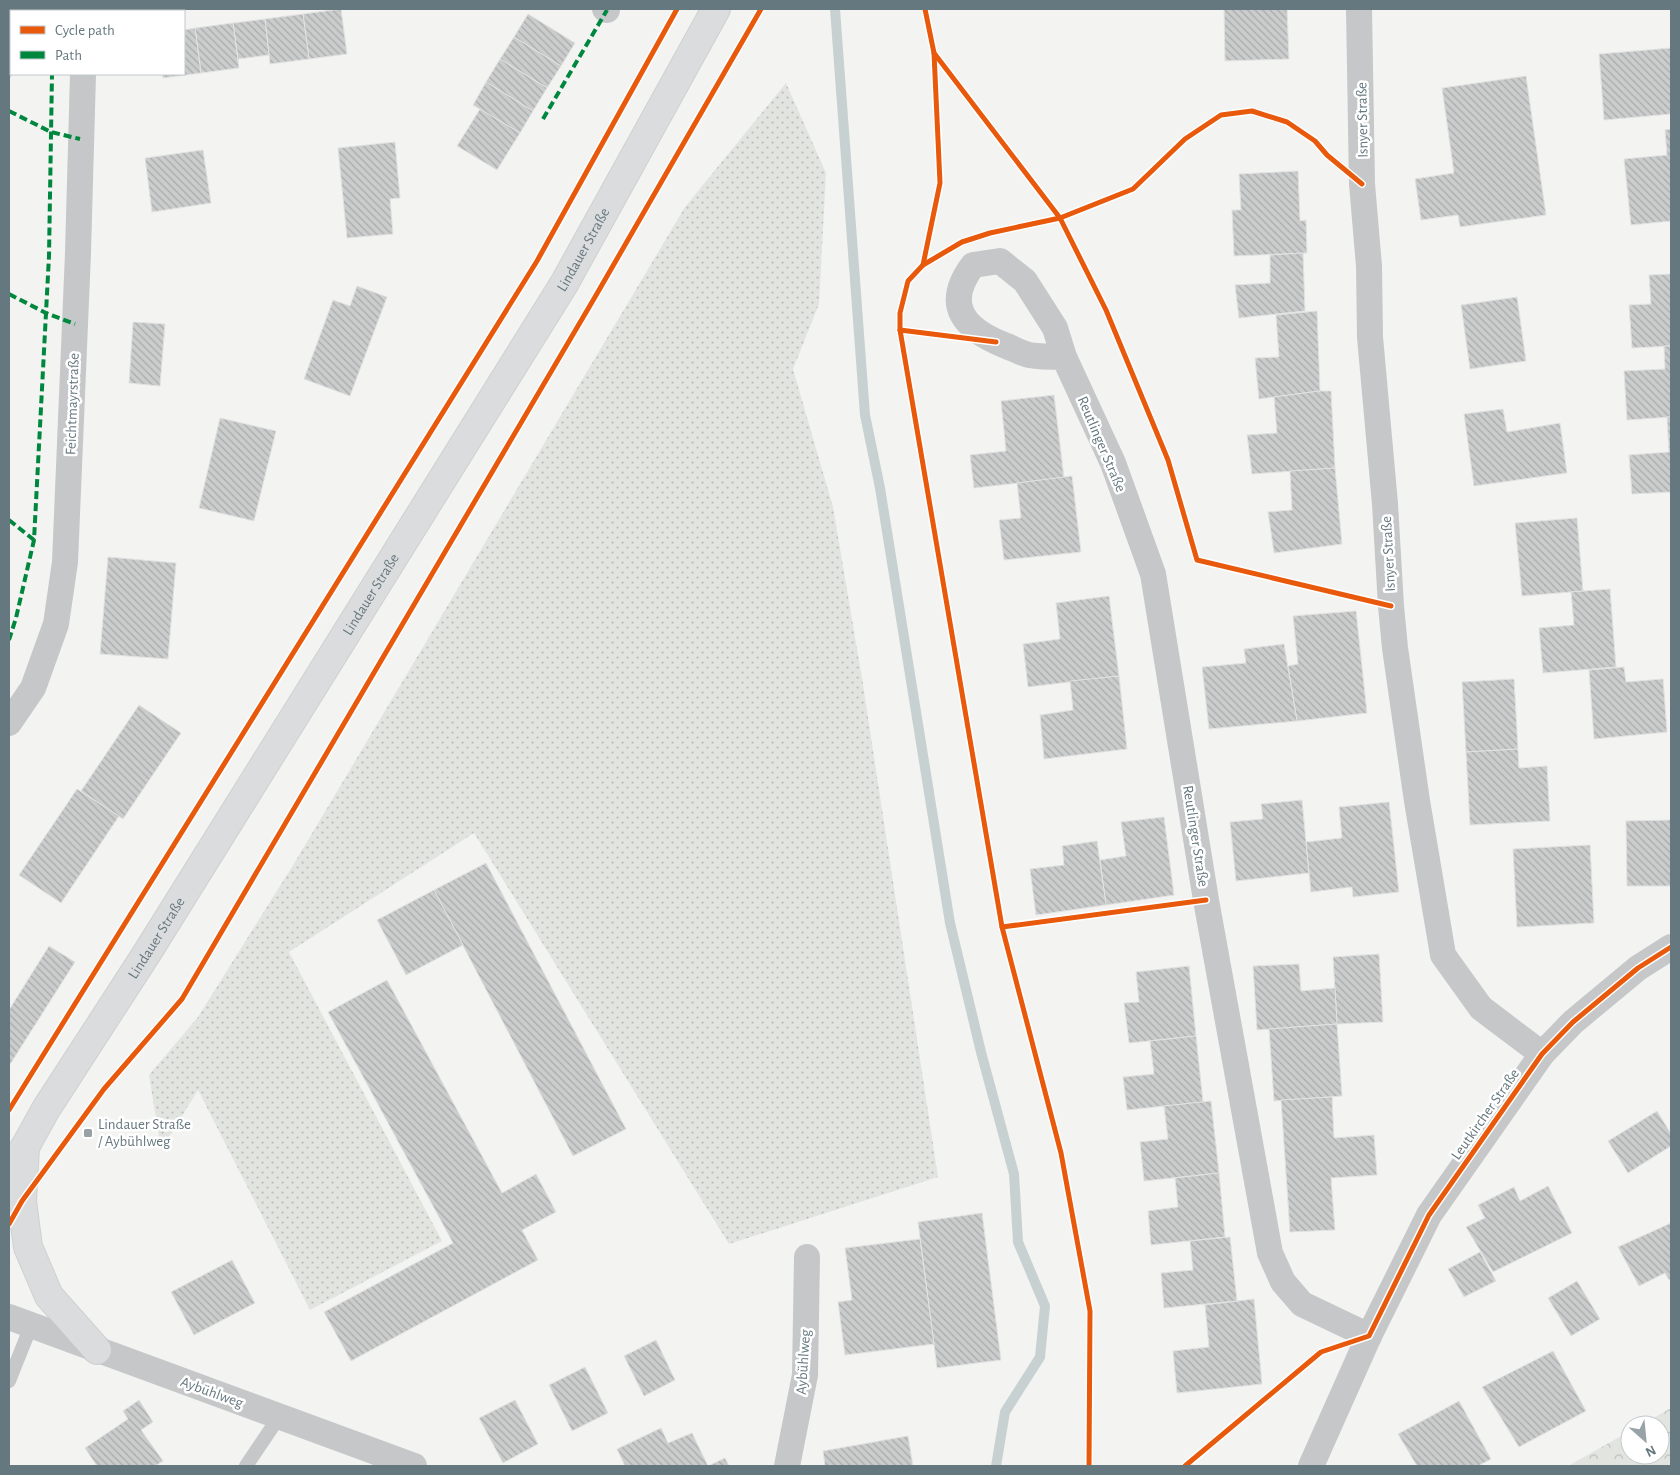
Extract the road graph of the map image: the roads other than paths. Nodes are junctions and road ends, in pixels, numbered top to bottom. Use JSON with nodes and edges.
{"nodes":[{"id":1,"x":716,"y":9,"type":"edge"},
{"id":2,"x":1359,"y":9,"type":"edge"},
{"id":3,"x":82,"y":75,"type":"edge"},
{"id":4,"x":1064,"y":357,"type":"dead end"},
{"id":5,"x":9,"y":723,"type":"edge"},
{"id":6,"x":1671,"y":947,"type":"edge"},
{"id":7,"x":1542,"y":1054,"type":"junction"},
{"id":8,"x":25,"y":1147,"type":"junction"},
{"id":9,"x":9,"y":1170,"type":"edge"},
{"id":10,"x":807,"y":1257,"type":"dead end"},
{"id":11,"x":20,"y":1322,"type":"edge"},
{"id":12,"x":1370,"y":1336,"type":"junction"},
{"id":13,"x":98,"y":1350,"type":"junction"},
{"id":14,"x":9,"y":1381,"type":"edge"},
{"id":15,"x":279,"y":1417,"type":"junction"},
{"id":16,"x":246,"y":1466,"type":"edge"},
{"id":17,"x":414,"y":1466,"type":"edge"},
{"id":18,"x":787,"y":1466,"type":"edge"},
{"id":19,"x":1311,"y":1466,"type":"edge"}],
"edges":[{"from":1,"to":8,"type":"main road","name":"Lindauer Straße"},
{"from":2,"to":7,"type":"street","name":"Isnyer Straße"},
{"from":3,"to":5,"type":"street","name":"Feichtmayrstraße"},
{"from":4,"to":12,"type":"street","name":"Reutlinger Straße"},
{"from":6,"to":7,"type":"street","name":"Leutkircher Straße"},
{"from":7,"to":12,"type":"street","name":"Leutkircher Straße"},
{"from":8,"to":9,"type":"main road","name":"Lindauer Straße"},
{"from":8,"to":13,"type":"main road"},
{"from":10,"to":18,"type":"street","name":"Aybühlweg"},
{"from":11,"to":13,"type":"street","name":"Aybühlweg"},
{"from":11,"to":14,"type":"lane"},
{"from":12,"to":19,"type":"street","name":"Leutkircher Straße"},
{"from":13,"to":15,"type":"street","name":"Aybühlweg"},
{"from":15,"to":16,"type":"lane"},
{"from":15,"to":17,"type":"street","name":"Aybühlweg"}]}
